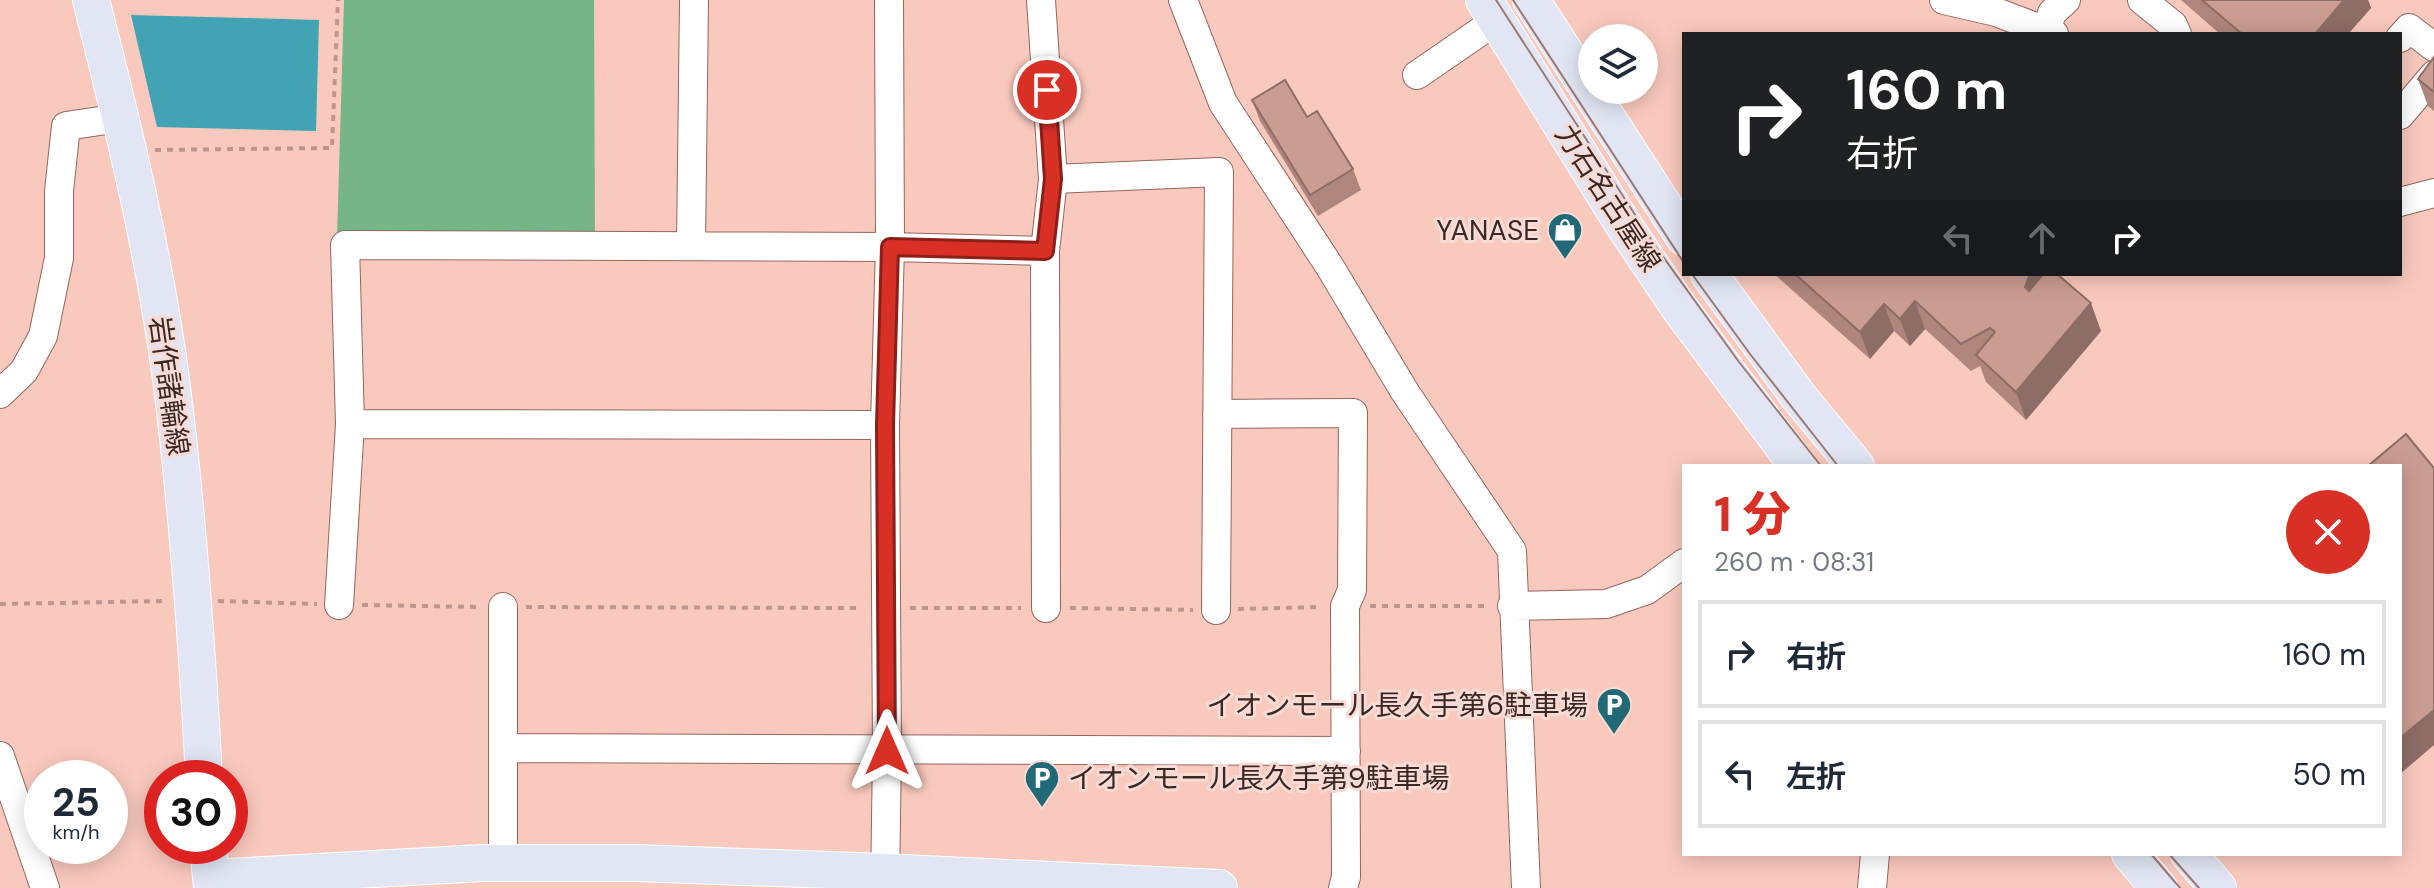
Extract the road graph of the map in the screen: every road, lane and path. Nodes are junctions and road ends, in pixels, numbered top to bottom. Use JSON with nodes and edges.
{"nodes":[{"id":1,"x":91,"y":0,"type":"edge"},
{"id":2,"x":338,"y":0,"type":"edge"},
{"id":3,"x":694,"y":0,"type":"edge"},
{"id":4,"x":889,"y":0,"type":"edge"},
{"id":5,"x":1041,"y":0,"type":"edge"},
{"id":6,"x":1183,"y":0,"type":"edge"},
{"id":7,"x":1531,"y":0,"type":"edge"},
{"id":8,"x":2066,"y":0,"type":"edge"},
{"id":9,"x":2142,"y":0,"type":"edge"},
{"id":10,"x":1951,"y":1,"type":"edge"},
{"id":11,"x":1491,"y":10,"type":"edge"},
{"id":12,"x":2050,"y":32,"type":"edge"},
{"id":13,"x":2176,"y":32,"type":"edge"},
{"id":14,"x":2402,"y":36,"type":"edge"},
{"id":15,"x":2434,"y":47,"type":"edge"},
{"id":16,"x":1417,"y":75,"type":"dead end"},
{"id":17,"x":2434,"y":75,"type":"edge"},
{"id":18,"x":2402,"y":113,"type":"edge"},
{"id":19,"x":120,"y":118,"type":"junction"},
{"id":20,"x":148,"y":150,"type":"dead end"},
{"id":21,"x":1053,"y":179,"type":"junction"},
{"id":22,"x":2434,"y":193,"type":"edge"},
{"id":23,"x":2402,"y":201,"type":"edge"},
{"id":24,"x":1682,"y":234,"type":"edge"},
{"id":25,"x":691,"y":246,"type":"junction"},
{"id":26,"x":890,"y":247,"type":"junction"},
{"id":27,"x":1045,"y":251,"type":"junction"},
{"id":28,"x":1710,"y":276,"type":"edge"},
{"id":29,"x":0,"y":394,"type":"edge"},
{"id":30,"x":1217,"y":414,"type":"junction"},
{"id":31,"x":350,"y":424,"type":"junction"},
{"id":32,"x":885,"y":425,"type":"junction"},
{"id":33,"x":1796,"y":464,"type":"edge"},
{"id":34,"x":1854,"y":464,"type":"edge"},
{"id":35,"x":1682,"y":564,"type":"edge"},
{"id":36,"x":192,"y":600,"type":"junction"},
{"id":37,"x":0,"y":604,"type":"edge"},
{"id":38,"x":339,"y":605,"type":"junction"},
{"id":39,"x":1345,"y":606,"type":"junction"},
{"id":40,"x":1512,"y":606,"type":"junction"},
{"id":41,"x":503,"y":607,"type":"junction"},
{"id":42,"x":886,"y":608,"type":"junction"},
{"id":43,"x":1046,"y":608,"type":"junction"},
{"id":44,"x":1216,"y":610,"type":"junction"},
{"id":45,"x":504,"y":748,"type":"junction"},
{"id":46,"x":887,"y":751,"type":"junction"},
{"id":47,"x":1346,"y":751,"type":"junction"},
{"id":48,"x":0,"y":756,"type":"edge"},
{"id":49,"x":203,"y":760,"type":"edge"},
{"id":50,"x":503,"y":843,"type":"dead end"},
{"id":51,"x":1875,"y":856,"type":"edge"},
{"id":52,"x":2132,"y":856,"type":"edge"},
{"id":53,"x":2191,"y":856,"type":"edge"},
{"id":54,"x":210,"y":871,"type":"edge"},
{"id":55,"x":884,"y":880,"type":"edge"},
{"id":56,"x":45,"y":888,"type":"edge"},
{"id":57,"x":1219,"y":888,"type":"edge"},
{"id":58,"x":1343,"y":888,"type":"edge"},
{"id":59,"x":1526,"y":888,"type":"edge"},
{"id":60,"x":1872,"y":888,"type":"edge"},
{"id":61,"x":2159,"y":888,"type":"edge"},
{"id":62,"x":2218,"y":888,"type":"edge"}],
"edges":[{"from":1,"to":19,"type":"main road","name":"岩作諸輪線"},
{"from":2,"to":20,"type":"path"},
{"from":3,"to":25,"type":"street"},
{"from":4,"to":26,"type":"street"},
{"from":5,"to":21,"type":"street"},
{"from":6,"to":40,"type":"street"},
{"from":7,"to":24,"type":"main road","name":"力石名古屋線"},
{"from":8,"to":12,"type":"street"},
{"from":9,"to":13,"type":"street"},
{"from":10,"to":12,"type":"street"},
{"from":11,"to":16,"type":"street"},
{"from":11,"to":33,"type":"main road","name":"力石名古屋線"},
{"from":14,"to":15,"type":"street"},
{"from":17,"to":18,"type":"street"},
{"from":19,"to":29,"type":"street"},
{"from":19,"to":36,"type":"main road","name":"岩作諸輪線"},
{"from":21,"to":27,"type":"street"},
{"from":21,"to":30,"type":"street"},
{"from":22,"to":23,"type":"street"},
{"from":25,"to":26,"type":"street"},
{"from":25,"to":31,"type":"street"},
{"from":26,"to":27,"type":"street"},
{"from":26,"to":32,"type":"street"},
{"from":27,"to":43,"type":"street"},
{"from":28,"to":34,"type":"main road"},
{"from":30,"to":39,"type":"street"},
{"from":30,"to":44,"type":"street"},
{"from":31,"to":32,"type":"street"},
{"from":31,"to":38,"type":"street"},
{"from":32,"to":42,"type":"street"},
{"from":35,"to":40,"type":"street"},
{"from":36,"to":37,"type":"path"},
{"from":36,"to":38,"type":"path"},
{"from":36,"to":49,"type":"main road","name":"岩作諸輪線"},
{"from":38,"to":41,"type":"path"},
{"from":39,"to":40,"type":"path"},
{"from":39,"to":44,"type":"path"},
{"from":39,"to":47,"type":"street"},
{"from":40,"to":59,"type":"street"},
{"from":41,"to":42,"type":"path"},
{"from":41,"to":45,"type":"street"},
{"from":42,"to":43,"type":"path"},
{"from":42,"to":46,"type":"street"},
{"from":43,"to":44,"type":"path"},
{"from":45,"to":46,"type":"street"},
{"from":45,"to":50,"type":"street"},
{"from":46,"to":47,"type":"street"},
{"from":46,"to":55,"type":"street"},
{"from":47,"to":58,"type":"street"},
{"from":48,"to":56,"type":"street"},
{"from":51,"to":60,"type":"street"},
{"from":52,"to":61,"type":"main road"},
{"from":53,"to":62,"type":"main road"},
{"from":54,"to":55,"type":"main road"},
{"from":55,"to":57,"type":"main road"}]}
